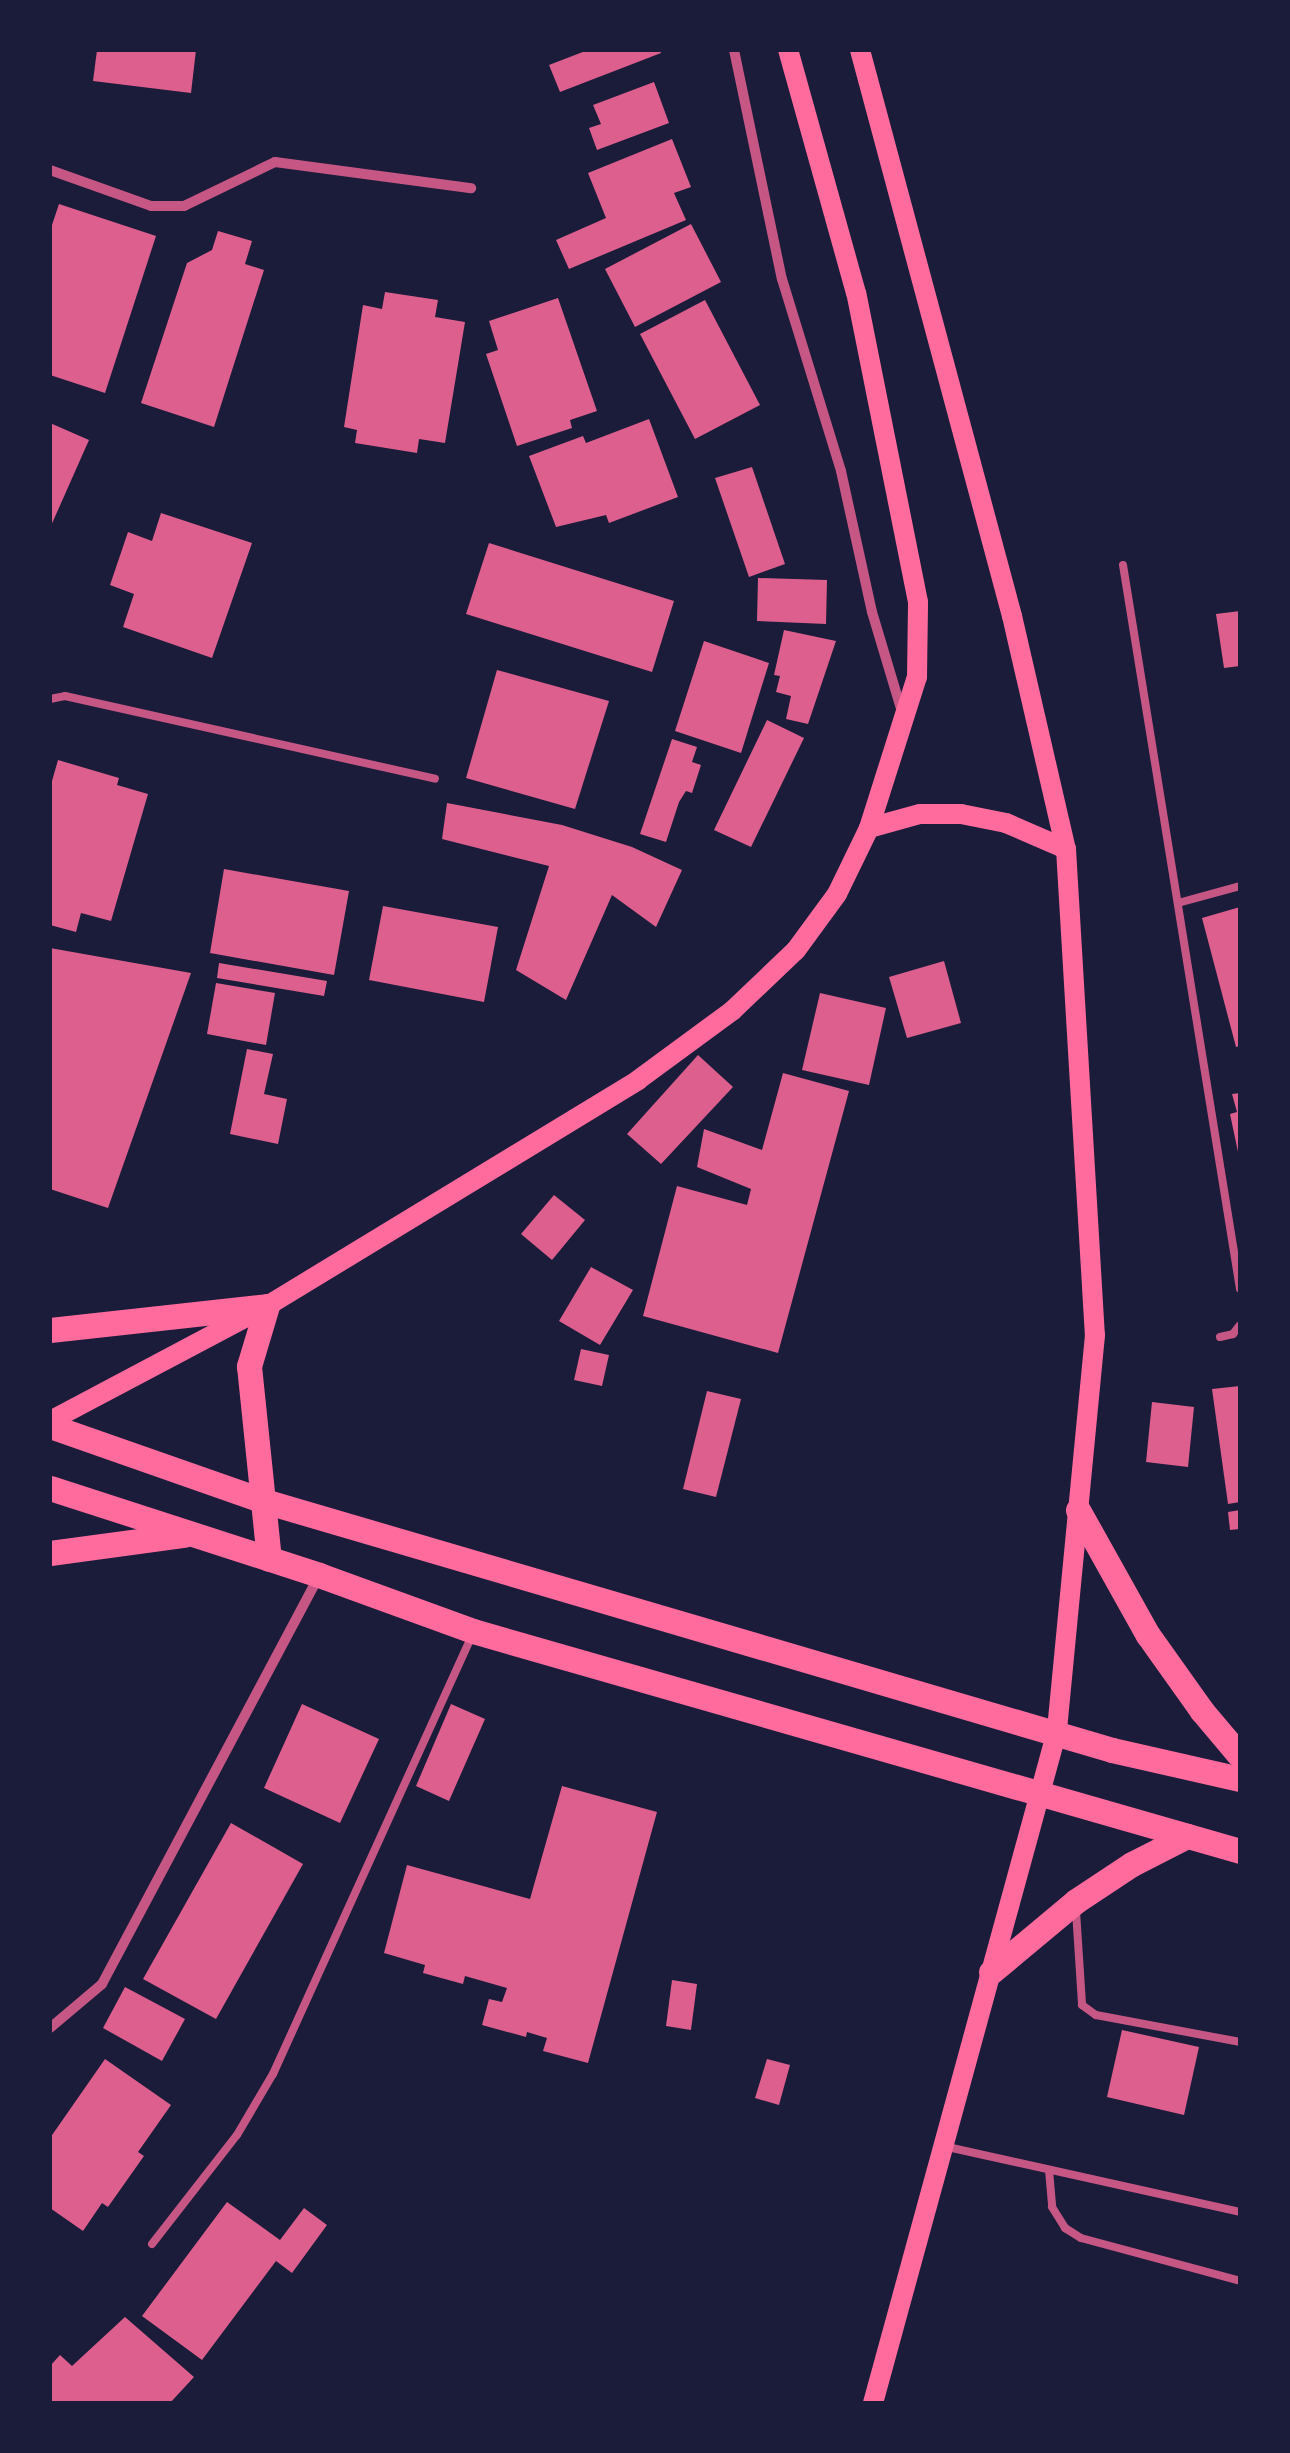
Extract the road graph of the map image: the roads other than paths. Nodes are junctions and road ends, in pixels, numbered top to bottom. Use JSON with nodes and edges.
{"nodes":[{"id":1,"x":734,"y":50,"type":"edge"},
{"id":2,"x":788,"y":50,"type":"edge"},
{"id":3,"x":860,"y":50,"type":"edge"},
{"id":4,"x":50,"y":170,"type":"edge"},
{"id":5,"x":470,"y":188,"type":"dead end"},
{"id":6,"x":1124,"y":565,"type":"dead end"},
{"id":7,"x":50,"y":699,"type":"edge"},
{"id":8,"x":904,"y":718,"type":"junction"},
{"id":9,"x":435,"y":778,"type":"dead end"},
{"id":10,"x":869,"y":828,"type":"junction"},
{"id":11,"x":1066,"y":849,"type":"junction"},
{"id":12,"x":1240,"y":886,"type":"edge"},
{"id":13,"x":1178,"y":904,"type":"junction"},
{"id":14,"x":1240,"y":1289,"type":"edge"},
{"id":15,"x":267,"y":1306,"type":"junction"},
{"id":16,"x":1240,"y":1324,"type":"edge"},
{"id":17,"x":50,"y":1330,"type":"edge"},
{"id":18,"x":1220,"y":1337,"type":"dead end"},
{"id":19,"x":50,"y":1423,"type":"edge"},
{"id":20,"x":50,"y":1488,"type":"edge"},
{"id":21,"x":264,"y":1501,"type":"junction"},
{"id":22,"x":1078,"y":1510,"type":"junction"},
{"id":23,"x":194,"y":1534,"type":"junction"},
{"id":24,"x":50,"y":1553,"type":"edge"},
{"id":25,"x":269,"y":1559,"type":"junction"},
{"id":26,"x":320,"y":1575,"type":"junction"},
{"id":27,"x":474,"y":1631,"type":"junction"},
{"id":28,"x":1057,"y":1731,"type":"junction"},
{"id":29,"x":1240,"y":1756,"type":"edge"},
{"id":30,"x":1240,"y":1779,"type":"edge"},
{"id":31,"x":1041,"y":1792,"type":"junction"},
{"id":32,"x":1188,"y":1836,"type":"junction"},
{"id":33,"x":1240,"y":1850,"type":"edge"},
{"id":34,"x":1076,"y":1901,"type":"junction"},
{"id":35,"x":991,"y":1972,"type":"junction"},
{"id":36,"x":50,"y":2028,"type":"edge"},
{"id":37,"x":1240,"y":2042,"type":"edge"},
{"id":38,"x":944,"y":2146,"type":"junction"},
{"id":39,"x":1049,"y":2170,"type":"junction"},
{"id":40,"x":1240,"y":2212,"type":"edge"},
{"id":41,"x":152,"y":2244,"type":"dead end"},
{"id":42,"x":1240,"y":2282,"type":"edge"},
{"id":43,"x":873,"y":2403,"type":"edge"}],
"edges":[{"from":1,"to":8,"type":"street"},
{"from":2,"to":8,"type":"main road"},
{"from":3,"to":11,"type":"main road"},
{"from":4,"to":5,"type":"street"},
{"from":6,"to":13,"type":"lane"},
{"from":7,"to":9,"type":"lane"},
{"from":8,"to":10,"type":"main road"},
{"from":10,"to":11,"type":"main road"},
{"from":10,"to":15,"type":"main road"},
{"from":11,"to":22,"type":"main road"},
{"from":12,"to":13,"type":"lane"},
{"from":13,"to":14,"type":"lane"},
{"from":15,"to":17,"type":"main road"},
{"from":15,"to":19,"type":"main road"},
{"from":15,"to":21,"type":"main road"},
{"from":16,"to":18,"type":"lane"},
{"from":19,"to":21,"type":"main road"},
{"from":20,"to":23,"type":"main road"},
{"from":21,"to":25,"type":"main road"},
{"from":21,"to":28,"type":"main road"},
{"from":22,"to":28,"type":"main road"},
{"from":22,"to":29,"type":"main road"},
{"from":23,"to":24,"type":"main road"},
{"from":23,"to":25,"type":"main road"},
{"from":25,"to":26,"type":"main road"},
{"from":26,"to":27,"type":"main road"},
{"from":26,"to":36,"type":"street"},
{"from":27,"to":31,"type":"main road"},
{"from":27,"to":41,"type":"lane"},
{"from":28,"to":30,"type":"main road"},
{"from":28,"to":31,"type":"main road"},
{"from":31,"to":32,"type":"main road"},
{"from":31,"to":35,"type":"main road"},
{"from":32,"to":33,"type":"main road"},
{"from":32,"to":34,"type":"main road"},
{"from":34,"to":35,"type":"main road"},
{"from":34,"to":37,"type":"lane"},
{"from":35,"to":38,"type":"main road"},
{"from":38,"to":39,"type":"lane"},
{"from":38,"to":43,"type":"main road"},
{"from":39,"to":40,"type":"lane"},
{"from":39,"to":42,"type":"lane"}]}
